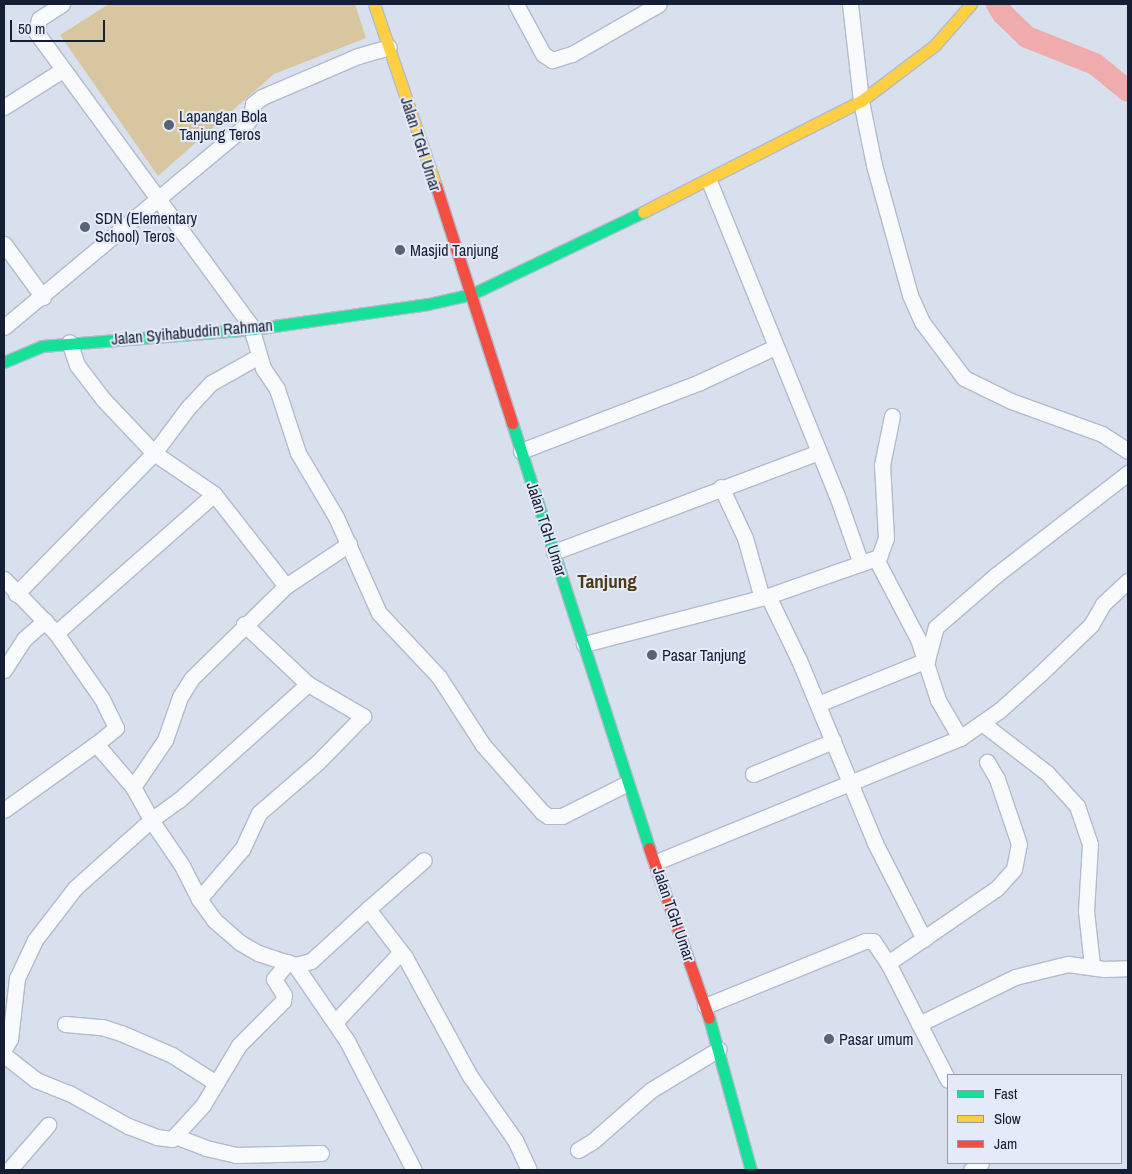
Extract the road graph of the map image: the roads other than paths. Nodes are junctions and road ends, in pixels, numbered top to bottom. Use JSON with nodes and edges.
{"nodes":[{"id":1,"x":62,"y":4,"type":"edge"},
{"id":2,"x":374,"y":4,"type":"edge"},
{"id":3,"x":516,"y":4,"type":"edge"},
{"id":4,"x":659,"y":4,"type":"edge"},
{"id":5,"x":850,"y":4,"type":"edge"},
{"id":6,"x":968,"y":7,"type":"edge"},
{"id":7,"x":389,"y":47,"type":"junction"},
{"id":8,"x":61,"y":70,"type":"junction"},
{"id":9,"x":861,"y":101,"type":"junction"},
{"id":10,"x":4,"y":107,"type":"edge"},
{"id":11,"x":709,"y":181,"type":"junction"},
{"id":12,"x":158,"y":197,"type":"junction"},
{"id":13,"x":4,"y":244,"type":"edge"},
{"id":14,"x":472,"y":294,"type":"junction"},
{"id":15,"x":44,"y":297,"type":"junction"},
{"id":16,"x":4,"y":326,"type":"edge"},
{"id":17,"x":253,"y":330,"type":"junction"},
{"id":18,"x":69,"y":342,"type":"junction"},
{"id":19,"x":775,"y":347,"type":"junction"},
{"id":20,"x":259,"y":356,"type":"junction"},
{"id":21,"x":5,"y":359,"type":"edge"},
{"id":22,"x":892,"y":416,"type":"dead end"},
{"id":23,"x":521,"y":451,"type":"junction"},
{"id":24,"x":819,"y":452,"type":"junction"},
{"id":25,"x":1128,"y":452,"type":"edge"},
{"id":26,"x":154,"y":453,"type":"junction"},
{"id":27,"x":1128,"y":473,"type":"edge"},
{"id":28,"x":721,"y":487,"type":"junction"},
{"id":29,"x":214,"y":494,"type":"junction"},
{"id":30,"x":349,"y":544,"type":"junction"},
{"id":31,"x":554,"y":552,"type":"junction"},
{"id":32,"x":876,"y":559,"type":"junction"},
{"id":33,"x":861,"y":564,"type":"junction"},
{"id":34,"x":4,"y":579,"type":"edge"},
{"id":35,"x":1128,"y":582,"type":"edge"},
{"id":36,"x":286,"y":586,"type":"junction"},
{"id":37,"x":16,"y":594,"type":"junction"},
{"id":38,"x":765,"y":597,"type":"junction"},
{"id":39,"x":44,"y":621,"type":"junction"},
{"id":40,"x":244,"y":624,"type":"junction"},
{"id":41,"x":56,"y":633,"type":"junction"},
{"id":42,"x":584,"y":644,"type":"junction"},
{"id":43,"x":927,"y":660,"type":"junction"},
{"id":44,"x":4,"y":670,"type":"edge"},
{"id":45,"x":308,"y":684,"type":"junction"},
{"id":46,"x":818,"y":704,"type":"junction"},
{"id":47,"x":971,"y":731,"type":"junction"},
{"id":48,"x":833,"y":741,"type":"junction"},
{"id":49,"x":96,"y":744,"type":"junction"},
{"id":50,"x":987,"y":762,"type":"dead end"},
{"id":51,"x":753,"y":774,"type":"dead end"},
{"id":52,"x":850,"y":783,"type":"junction"},
{"id":53,"x":626,"y":784,"type":"junction"},
{"id":54,"x":133,"y":787,"type":"junction"},
{"id":55,"x":4,"y":810,"type":"edge"},
{"id":56,"x":151,"y":820,"type":"junction"},
{"id":57,"x":424,"y":860,"type":"dead end"},
{"id":58,"x":656,"y":862,"type":"junction"},
{"id":59,"x":199,"y":899,"type":"junction"},
{"id":60,"x":368,"y":909,"type":"junction"},
{"id":61,"x":924,"y":940,"type":"junction"},
{"id":62,"x":401,"y":952,"type":"junction"},
{"id":63,"x":292,"y":963,"type":"junction"},
{"id":64,"x":888,"y":963,"type":"junction"},
{"id":65,"x":1088,"y":965,"type":"junction"},
{"id":66,"x":1128,"y":968,"type":"edge"},
{"id":67,"x":706,"y":1006,"type":"junction"},
{"id":68,"x":336,"y":1022,"type":"junction"},
{"id":69,"x":65,"y":1024,"type":"dead end"},
{"id":70,"x":919,"y":1024,"type":"junction"},
{"id":71,"x":4,"y":1049,"type":"edge"},
{"id":72,"x":719,"y":1049,"type":"junction"},
{"id":73,"x":4,"y":1055,"type":"edge"},
{"id":74,"x":947,"y":1078,"type":"edge"},
{"id":75,"x":216,"y":1082,"type":"junction"},
{"id":76,"x":48,"y":1125,"type":"dead end"},
{"id":77,"x":175,"y":1136,"type":"junction"},
{"id":78,"x":578,"y":1150,"type":"dead end"},
{"id":79,"x":321,"y":1153,"type":"dead end"},
{"id":80,"x":9,"y":1170,"type":"edge"},
{"id":81,"x":414,"y":1170,"type":"edge"},
{"id":82,"x":529,"y":1170,"type":"edge"},
{"id":83,"x":750,"y":1170,"type":"edge"}],
"edges":[{"from":1,"to":8,"type":"street"},
{"from":2,"to":7,"type":"main road","name":"Jalan TGH Umar"},
{"from":3,"to":4,"type":"street"},
{"from":5,"to":9,"type":"street"},
{"from":6,"to":9,"type":"main road","name":"Jalan Syihabuddin Rahman"},
{"from":7,"to":12,"type":"street"},
{"from":7,"to":14,"type":"main road","name":"Jalan TGH Umar"},
{"from":8,"to":10,"type":"street"},
{"from":8,"to":12,"type":"street"},
{"from":9,"to":11,"type":"main road","name":"Jalan Syihabuddin Rahman"},
{"from":9,"to":25,"type":"street"},
{"from":11,"to":14,"type":"main road","name":"Jalan Syihabuddin Rahman"},
{"from":11,"to":19,"type":"street"},
{"from":12,"to":15,"type":"street"},
{"from":12,"to":17,"type":"street"},
{"from":13,"to":15,"type":"street"},
{"from":14,"to":17,"type":"main road","name":"Jalan Syihabuddin Rahman"},
{"from":14,"to":23,"type":"main road","name":"Jalan TGH Umar"},
{"from":15,"to":16,"type":"street"},
{"from":17,"to":18,"type":"main road","name":"Jalan Syihabuddin Rahman"},
{"from":17,"to":20,"type":"street"},
{"from":18,"to":21,"type":"main road","name":"Jalan Syihabuddin Rahman"},
{"from":18,"to":26,"type":"street"},
{"from":19,"to":23,"type":"street"},
{"from":19,"to":24,"type":"street"},
{"from":20,"to":26,"type":"street"},
{"from":20,"to":30,"type":"street"},
{"from":22,"to":32,"type":"street"},
{"from":23,"to":31,"type":"main road","name":"Jalan TGH Umar"},
{"from":24,"to":28,"type":"street"},
{"from":24,"to":33,"type":"street"},
{"from":26,"to":29,"type":"street"},
{"from":26,"to":37,"type":"street"},
{"from":27,"to":43,"type":"street"},
{"from":28,"to":31,"type":"street"},
{"from":28,"to":38,"type":"street"},
{"from":29,"to":36,"type":"street"},
{"from":29,"to":41,"type":"street"},
{"from":30,"to":36,"type":"street"},
{"from":30,"to":53,"type":"street"},
{"from":31,"to":42,"type":"main road","name":"Jalan TGH Umar"},
{"from":32,"to":33,"type":"street"},
{"from":32,"to":43,"type":"street"},
{"from":33,"to":38,"type":"street"},
{"from":34,"to":37,"type":"street"},
{"from":35,"to":47,"type":"street"},
{"from":36,"to":40,"type":"street"},
{"from":37,"to":39,"type":"street"},
{"from":38,"to":42,"type":"street"},
{"from":38,"to":46,"type":"street"},
{"from":39,"to":41,"type":"street"},
{"from":39,"to":44,"type":"street"},
{"from":40,"to":45,"type":"street"},
{"from":40,"to":54,"type":"street"},
{"from":41,"to":49,"type":"street"},
{"from":42,"to":53,"type":"main road","name":"Jalan TGH Umar"},
{"from":43,"to":46,"type":"street"},
{"from":43,"to":47,"type":"street"},
{"from":45,"to":56,"type":"street"},
{"from":45,"to":59,"type":"street"},
{"from":46,"to":48,"type":"street"},
{"from":47,"to":52,"type":"street"},
{"from":47,"to":65,"type":"street"},
{"from":48,"to":51,"type":"street"},
{"from":48,"to":52,"type":"street"},
{"from":49,"to":54,"type":"street"},
{"from":49,"to":55,"type":"street"},
{"from":50,"to":61,"type":"street"},
{"from":52,"to":58,"type":"street"},
{"from":52,"to":61,"type":"street"},
{"from":53,"to":58,"type":"main road","name":"Jalan TGH Umar"},
{"from":54,"to":56,"type":"street"},
{"from":56,"to":59,"type":"street"},
{"from":56,"to":71,"type":"street"},
{"from":57,"to":60,"type":"street"},
{"from":58,"to":67,"type":"main road","name":"Jalan TGH Umar"},
{"from":59,"to":63,"type":"street"},
{"from":60,"to":62,"type":"street"},
{"from":60,"to":63,"type":"street"},
{"from":61,"to":64,"type":"street"},
{"from":62,"to":68,"type":"street"},
{"from":62,"to":82,"type":"street"},
{"from":63,"to":68,"type":"street"},
{"from":63,"to":75,"type":"street"},
{"from":64,"to":67,"type":"street"},
{"from":64,"to":70,"type":"street"},
{"from":65,"to":66,"type":"street"},
{"from":65,"to":70,"type":"street"},
{"from":67,"to":72,"type":"main road","name":"Jalan TGH Umar"},
{"from":68,"to":81,"type":"street"},
{"from":69,"to":75,"type":"street"},
{"from":70,"to":74,"type":"street"},
{"from":72,"to":78,"type":"street"},
{"from":72,"to":83,"type":"main road","name":"Jalan TGH Umar"},
{"from":73,"to":77,"type":"street"},
{"from":75,"to":77,"type":"street"},
{"from":76,"to":80,"type":"street"},
{"from":77,"to":79,"type":"street"}]}
